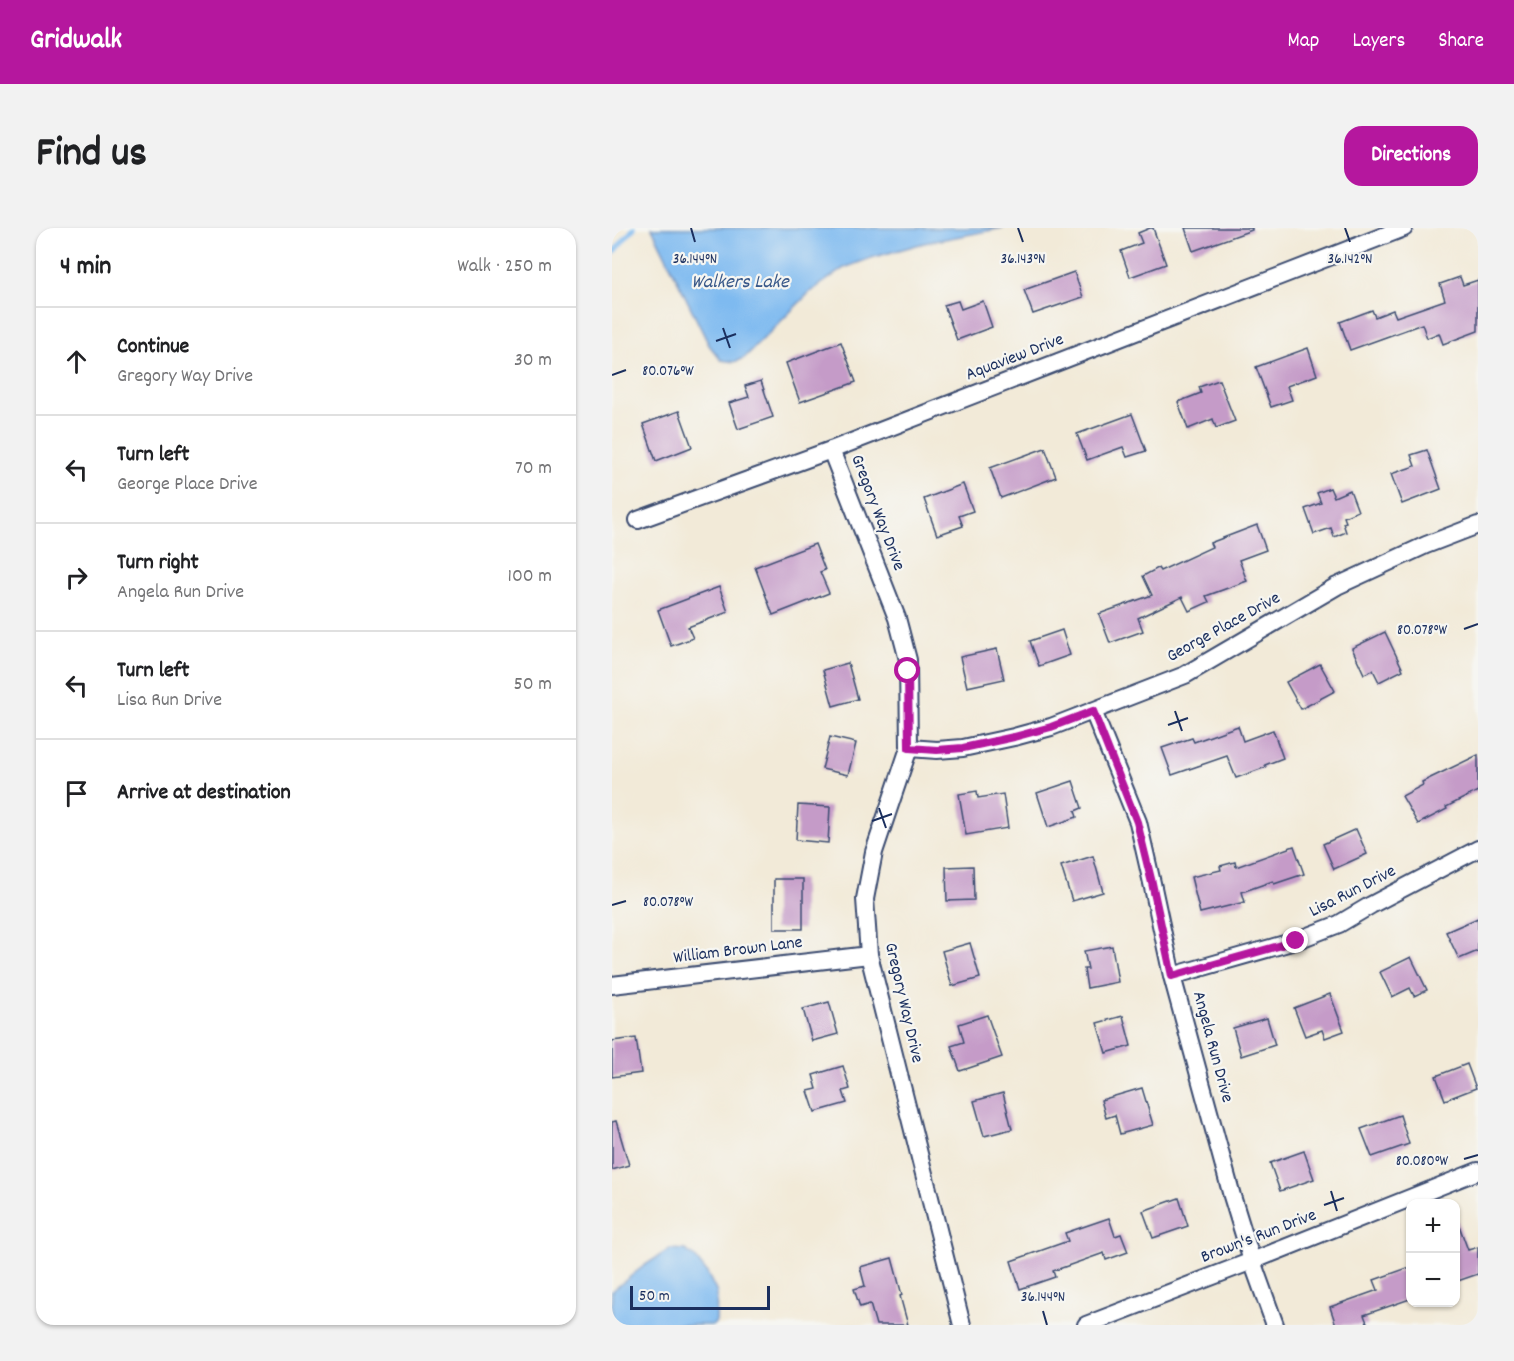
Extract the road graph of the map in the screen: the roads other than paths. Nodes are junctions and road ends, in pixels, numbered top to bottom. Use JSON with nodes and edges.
{"nodes":[{"id":1,"x":1404,"y":228,"type":"edge"},
{"id":2,"x":831,"y":450,"type":"junction"},
{"id":3,"x":638,"y":520,"type":"dead end"},
{"id":4,"x":1478,"y":525,"type":"edge"},
{"id":5,"x":1093,"y":711,"type":"junction"},
{"id":6,"x":909,"y":748,"type":"junction"},
{"id":7,"x":1478,"y":849,"type":"edge"},
{"id":8,"x":869,"y":955,"type":"junction"},
{"id":9,"x":1172,"y":976,"type":"junction"},
{"id":10,"x":612,"y":985,"type":"edge"},
{"id":11,"x":1478,"y":1171,"type":"edge"},
{"id":12,"x":1252,"y":1261,"type":"junction"},
{"id":13,"x":962,"y":1325,"type":"edge"},
{"id":14,"x":1086,"y":1325,"type":"edge"},
{"id":15,"x":1275,"y":1325,"type":"edge"}],
"edges":[{"from":1,"to":2,"type":"street","name":"Aquaview Drive"},
{"from":2,"to":3,"type":"street","name":"Aquaview Drive"},
{"from":2,"to":6,"type":"street","name":"Gregory Way Drive"},
{"from":4,"to":5,"type":"street","name":"George Place Drive"},
{"from":5,"to":6,"type":"street","name":"George Place Drive"},
{"from":5,"to":9,"type":"street","name":"Angela Run Drive"},
{"from":6,"to":8,"type":"street","name":"Gregory Way Drive"},
{"from":7,"to":9,"type":"street","name":"Lisa Run Drive"},
{"from":8,"to":10,"type":"street","name":"William Brown Lane"},
{"from":8,"to":13,"type":"street","name":"Gregory Way Drive"},
{"from":9,"to":12,"type":"street","name":"Angela Run Drive"},
{"from":11,"to":12,"type":"street","name":"Brown's Run Drive"},
{"from":12,"to":14,"type":"street","name":"Brown's Run Drive"},
{"from":12,"to":15,"type":"street","name":"Angela Run Drive"}]}
